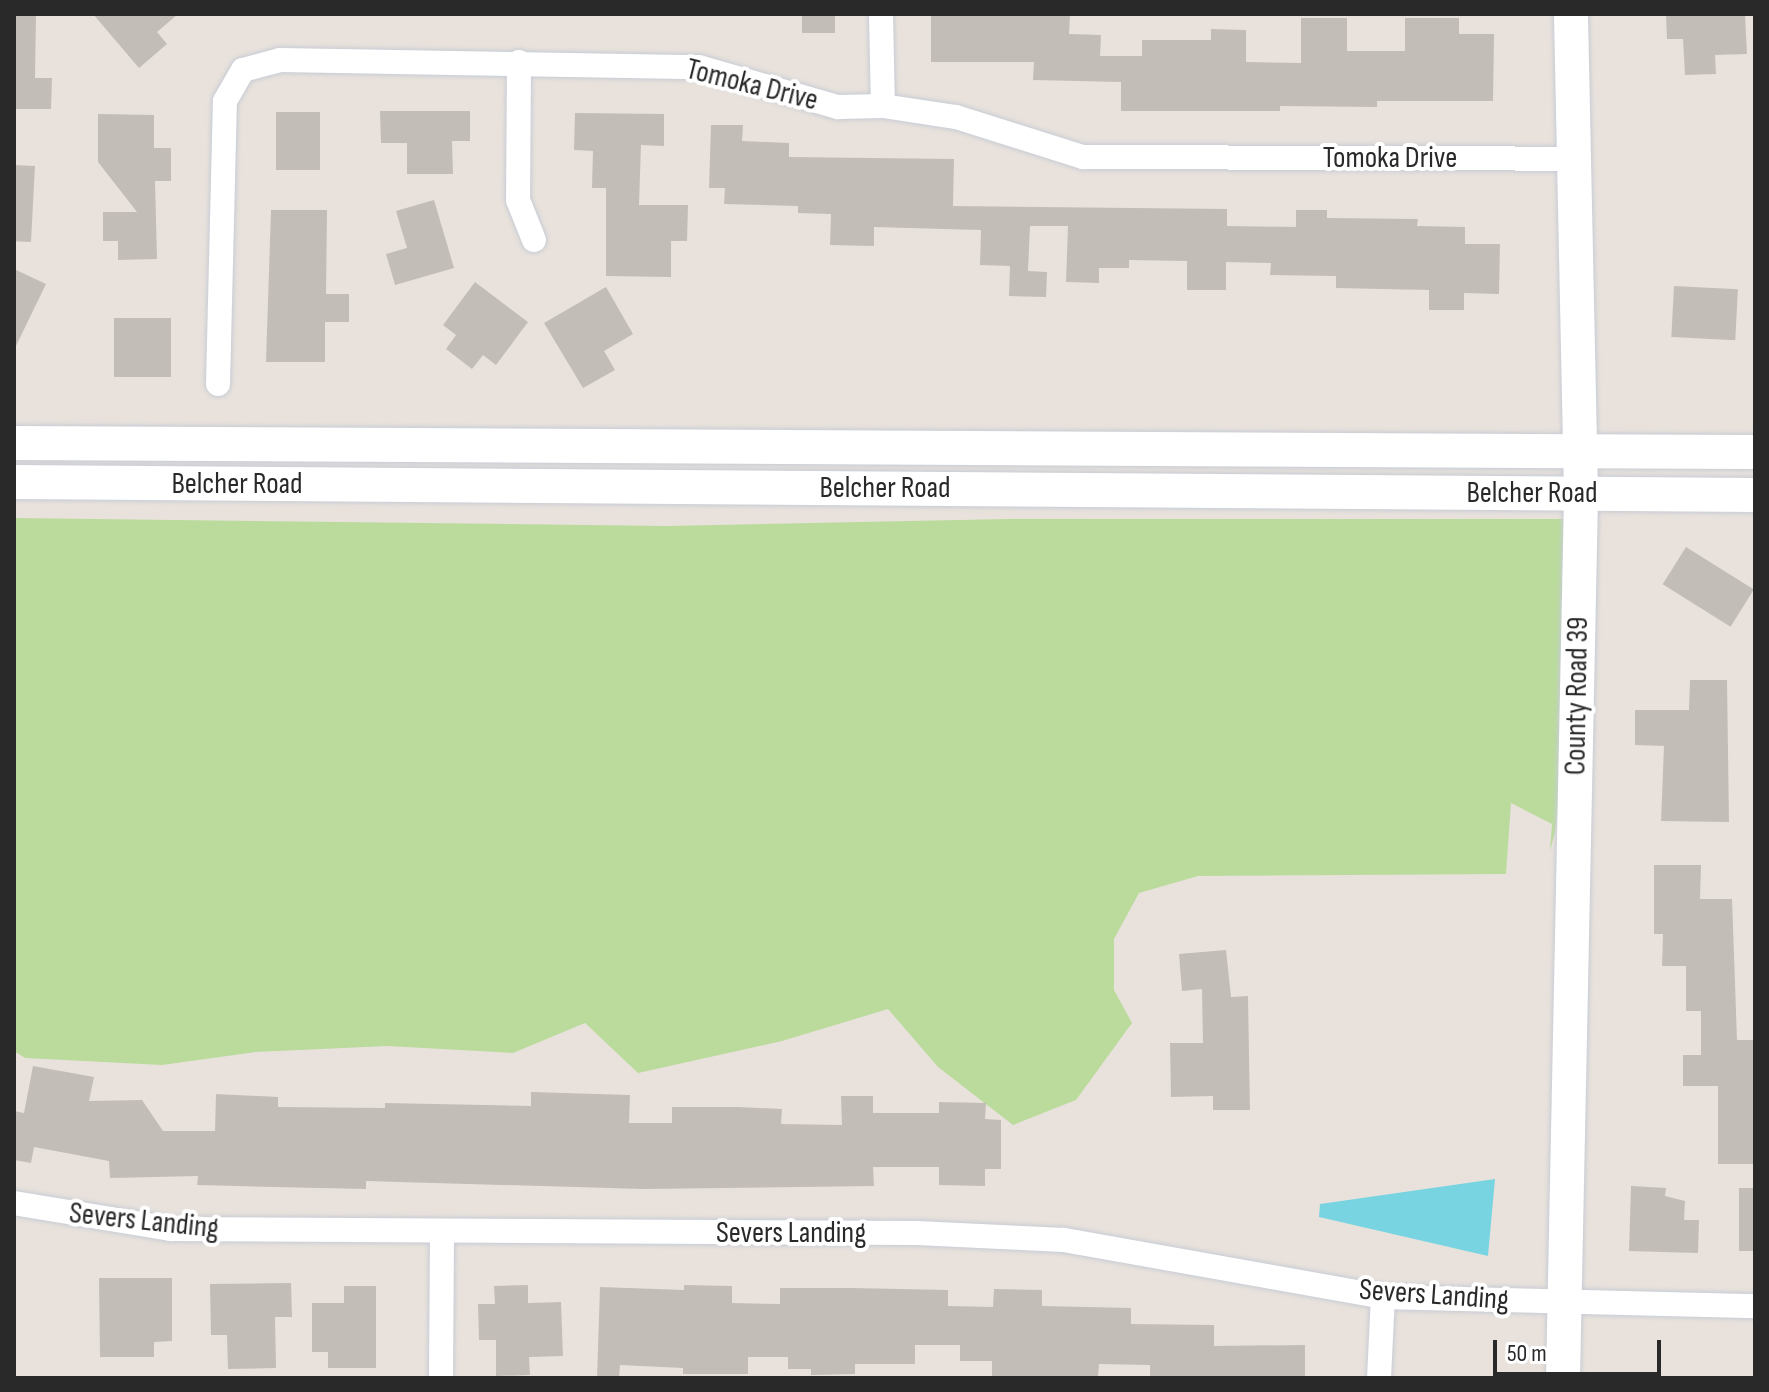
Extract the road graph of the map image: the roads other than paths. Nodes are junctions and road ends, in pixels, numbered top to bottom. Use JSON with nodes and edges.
{"nodes":[{"id":1,"x":881,"y":14,"type":"edge"},
{"id":2,"x":1571,"y":14,"type":"edge"},
{"id":3,"x":519,"y":62,"type":"junction"},
{"id":4,"x":883,"y":106,"type":"junction"},
{"id":5,"x":1575,"y":159,"type":"junction"},
{"id":6,"x":534,"y":240,"type":"dead end"},
{"id":7,"x":218,"y":384,"type":"dead end"},
{"id":8,"x":14,"y":443,"type":"edge"},
{"id":9,"x":1580,"y":451,"type":"junction"},
{"id":10,"x":1755,"y":452,"type":"edge"},
{"id":11,"x":14,"y":482,"type":"edge"},
{"id":12,"x":1581,"y":493,"type":"junction"},
{"id":13,"x":1755,"y":495,"type":"edge"},
{"id":14,"x":14,"y":1203,"type":"edge"},
{"id":15,"x":442,"y":1234,"type":"junction"},
{"id":16,"x":1383,"y":1297,"type":"junction"},
{"id":17,"x":1565,"y":1302,"type":"junction"},
{"id":18,"x":1755,"y":1306,"type":"edge"},
{"id":19,"x":441,"y":1378,"type":"edge"},
{"id":20,"x":1379,"y":1378,"type":"edge"},
{"id":21,"x":1563,"y":1378,"type":"edge"}],
"edges":[{"from":1,"to":4,"type":"street"},
{"from":2,"to":5,"type":"main road","name":"County Road 39"},
{"from":3,"to":4,"type":"street","name":"Tomoka Drive"},
{"from":3,"to":6,"type":"street"},
{"from":3,"to":7,"type":"street","name":"Tomoka Drive"},
{"from":4,"to":5,"type":"street","name":"Tomoka Drive"},
{"from":5,"to":9,"type":"main road","name":"County Road 39"},
{"from":8,"to":9,"type":"main road","name":"Belcher Road"},
{"from":9,"to":10,"type":"main road","name":"Belcher Road"},
{"from":9,"to":12,"type":"main road","name":"County Road 39"},
{"from":11,"to":12,"type":"main road","name":"Belcher Road"},
{"from":12,"to":13,"type":"main road","name":"Belcher Road"},
{"from":12,"to":17,"type":"main road","name":"County Road 39"},
{"from":14,"to":15,"type":"street","name":"Severs Landing"},
{"from":15,"to":16,"type":"street","name":"Severs Landing"},
{"from":15,"to":19,"type":"street"},
{"from":16,"to":17,"type":"street","name":"Severs Landing"},
{"from":16,"to":20,"type":"street"},
{"from":17,"to":18,"type":"street","name":"Severs Landing"},
{"from":17,"to":21,"type":"main road","name":"County Road 39"}]}
